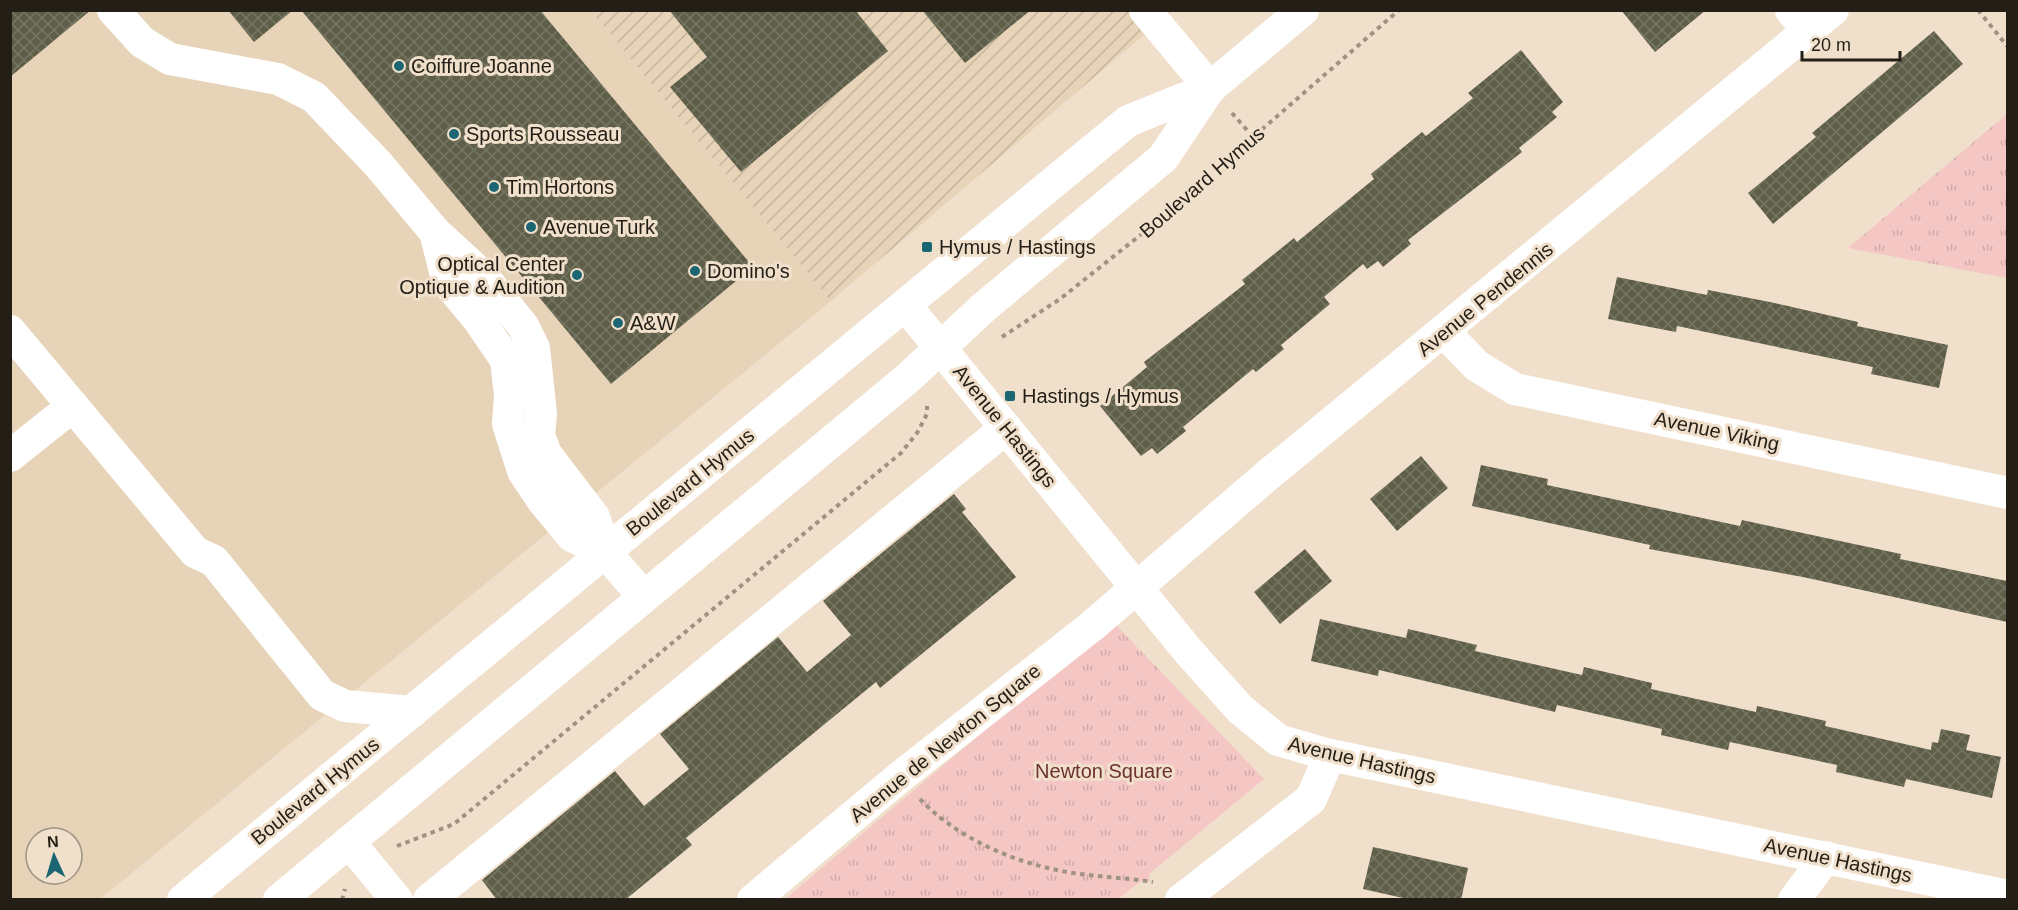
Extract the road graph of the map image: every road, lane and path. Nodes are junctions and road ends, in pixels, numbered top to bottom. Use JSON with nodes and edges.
{"nodes":[{"id":1,"x":113,"y":10,"type":"edge"},
{"id":2,"x":1145,"y":10,"type":"edge"},
{"id":3,"x":1303,"y":10,"type":"edge"},
{"id":4,"x":1399,"y":10,"type":"edge"},
{"id":5,"x":1833,"y":10,"type":"edge"},
{"id":6,"x":1978,"y":10,"type":"edge"},
{"id":7,"x":1800,"y":21,"type":"edge"},
{"id":8,"x":2007,"y":47,"type":"edge"},
{"id":9,"x":1210,"y":88,"type":"junction"},
{"id":10,"x":1238,"y":119,"type":"dead end"},
{"id":11,"x":1254,"y":138,"type":"junction"},
{"id":12,"x":906,"y":306,"type":"junction"},
{"id":13,"x":10,"y":331,"type":"edge"},
{"id":14,"x":1444,"y":332,"type":"junction"},
{"id":15,"x":994,"y":339,"type":"dead end"},
{"id":16,"x":940,"y":347,"type":"junction"},
{"id":17,"x":73,"y":406,"type":"junction"},
{"id":18,"x":926,"y":408,"type":"dead end"},
{"id":19,"x":1006,"y":428,"type":"junction"},
{"id":20,"x":10,"y":456,"type":"edge"},
{"id":21,"x":2007,"y":493,"type":"edge"},
{"id":22,"x":606,"y":553,"type":"junction"},
{"id":23,"x":1137,"y":587,"type":"junction"},
{"id":24,"x":643,"y":596,"type":"junction"},
{"id":25,"x":412,"y":712,"type":"junction"},
{"id":26,"x":1330,"y":755,"type":"junction"},
{"id":27,"x":900,"y":777,"type":"junction"},
{"id":28,"x":349,"y":843,"type":"junction"},
{"id":29,"x":401,"y":845,"type":"dead end"},
{"id":30,"x":1826,"y":857,"type":"junction"},
{"id":31,"x":1186,"y":895,"type":"edge"},
{"id":32,"x":2007,"y":896,"type":"edge"},
{"id":33,"x":183,"y":900,"type":"edge"},
{"id":34,"x":279,"y":900,"type":"edge"},
{"id":35,"x":397,"y":900,"type":"edge"},
{"id":36,"x":429,"y":900,"type":"edge"},
{"id":37,"x":753,"y":900,"type":"edge"},
{"id":38,"x":1794,"y":900,"type":"edge"}],
"edges":[{"from":1,"to":22,"type":"street"},
{"from":2,"to":9,"type":"street"},
{"from":3,"to":9,"type":"street","name":"Boulevard Hymus"},
{"from":4,"to":11,"type":"path","name":"Boulevard Hymus"},
{"from":5,"to":7,"type":"street","name":"Avenue Pendennis"},
{"from":6,"to":8,"type":"path"},
{"from":7,"to":14,"type":"street","name":"Avenue Pendennis"},
{"from":9,"to":12,"type":"street","name":"Boulevard Hymus"},
{"from":9,"to":16,"type":"street","name":"Boulevard Hymus"},
{"from":10,"to":11,"type":"path"},
{"from":11,"to":15,"type":"path","name":"Boulevard Hymus"},
{"from":12,"to":16,"type":"street","name":"Avenue Hastings"},
{"from":12,"to":22,"type":"street","name":"Boulevard Hymus"},
{"from":13,"to":17,"type":"street"},
{"from":14,"to":21,"type":"street","name":"Avenue Viking"},
{"from":14,"to":23,"type":"street","name":"Avenue Pendennis"},
{"from":16,"to":19,"type":"street","name":"Avenue Hastings"},
{"from":16,"to":24,"type":"street","name":"Boulevard Hymus"},
{"from":17,"to":20,"type":"street"},
{"from":17,"to":25,"type":"street"},
{"from":18,"to":29,"type":"path"},
{"from":19,"to":23,"type":"street","name":"Avenue Hastings"},
{"from":19,"to":36,"type":"street"},
{"from":22,"to":24,"type":"street"},
{"from":22,"to":25,"type":"street","name":"Boulevard Hymus"},
{"from":23,"to":26,"type":"street","name":"Avenue Hastings"},
{"from":23,"to":27,"type":"street","name":"Avenue de Newton Square"},
{"from":24,"to":28,"type":"street","name":"Boulevard Hymus"},
{"from":25,"to":33,"type":"street","name":"Boulevard Hymus"},
{"from":26,"to":30,"type":"street","name":"Avenue Hastings"},
{"from":26,"to":31,"type":"street"},
{"from":27,"to":31,"type":"path"},
{"from":27,"to":37,"type":"street","name":"Avenue de Newton Square"},
{"from":28,"to":34,"type":"street","name":"Boulevard Hymus"},
{"from":28,"to":35,"type":"street"},
{"from":30,"to":32,"type":"street","name":"Avenue Hastings"},
{"from":30,"to":38,"type":"street"}]}
